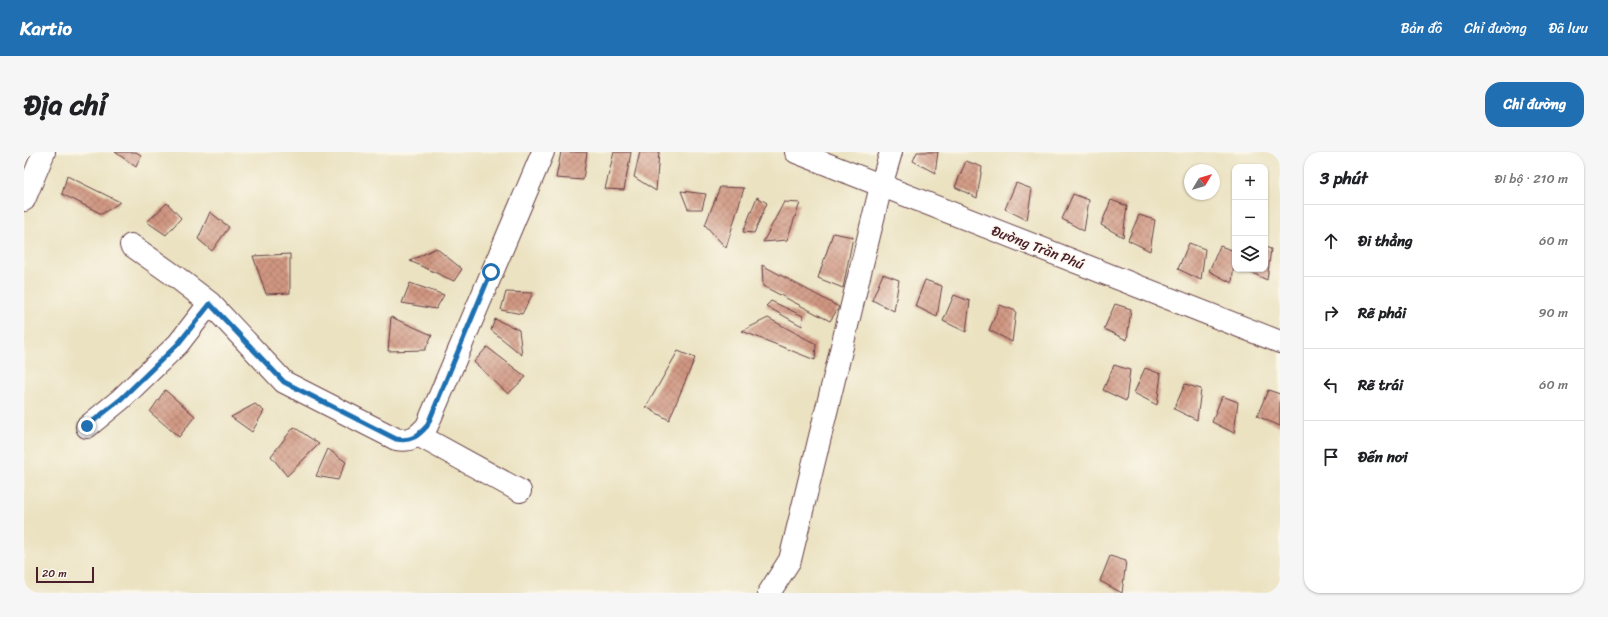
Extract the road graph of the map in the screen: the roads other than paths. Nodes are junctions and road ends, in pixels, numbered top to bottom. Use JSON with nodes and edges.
{"nodes":[{"id":1,"x":44,"y":152,"type":"edge"},
{"id":2,"x":543,"y":152,"type":"edge"},
{"id":3,"x":796,"y":152,"type":"edge"},
{"id":4,"x":891,"y":152,"type":"edge"},
{"id":5,"x":882,"y":186,"type":"junction"},
{"id":6,"x":24,"y":200,"type":"edge"},
{"id":7,"x":131,"y":245,"type":"dead end"},
{"id":8,"x":210,"y":304,"type":"junction"},
{"id":9,"x":1280,"y":342,"type":"edge"},
{"id":10,"x":87,"y":426,"type":"dead end"},
{"id":11,"x":418,"y":435,"type":"junction"},
{"id":12,"x":520,"y":491,"type":"dead end"},
{"id":13,"x":769,"y":593,"type":"edge"}],
"edges":[{"from":1,"to":6,"type":"street"},
{"from":2,"to":11,"type":"street"},
{"from":3,"to":5,"type":"street","name":"Đường Trần Phú"},
{"from":4,"to":5,"type":"street"},
{"from":5,"to":9,"type":"street","name":"Đường Trần Phú"},
{"from":5,"to":13,"type":"street"},
{"from":7,"to":8,"type":"street"},
{"from":8,"to":10,"type":"street"},
{"from":8,"to":11,"type":"street"},
{"from":11,"to":12,"type":"street"}]}
